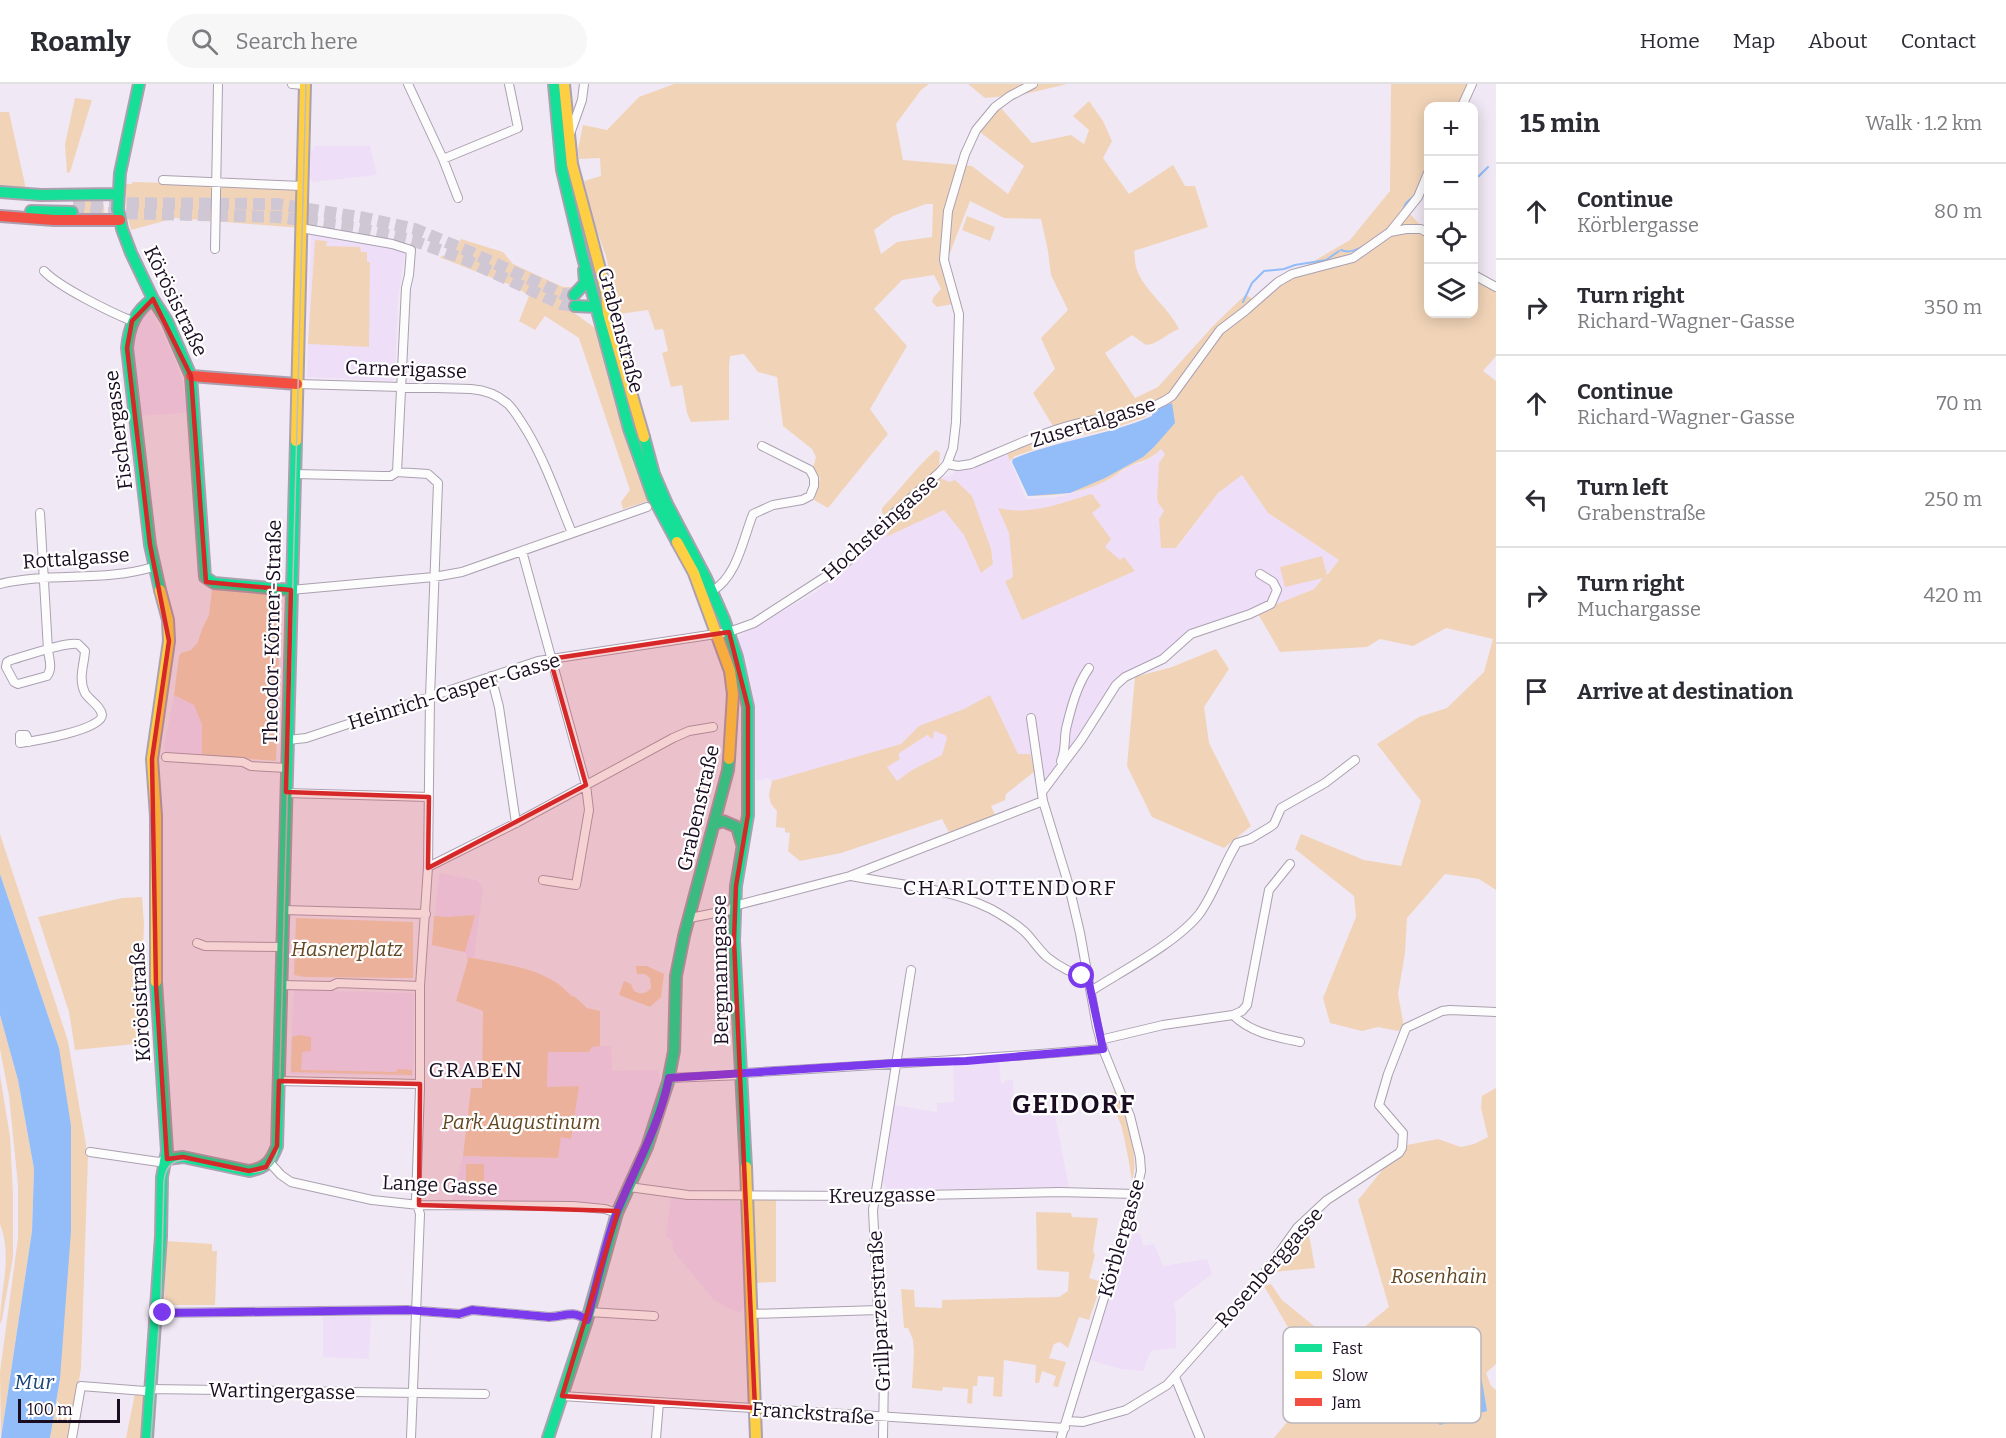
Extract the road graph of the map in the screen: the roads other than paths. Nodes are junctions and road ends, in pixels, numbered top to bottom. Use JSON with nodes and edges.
{"nodes":[{"id":1,"x":139,"y":84,"type":"edge"},
{"id":2,"x":218,"y":84,"type":"edge"},
{"id":3,"x":292,"y":84,"type":"edge"},
{"id":4,"x":304,"y":84,"type":"edge"},
{"id":5,"x":408,"y":84,"type":"edge"},
{"id":6,"x":508,"y":84,"type":"edge"},
{"id":7,"x":554,"y":84,"type":"edge"},
{"id":8,"x":564,"y":84,"type":"edge"},
{"id":9,"x":584,"y":84,"type":"edge"},
{"id":10,"x":1033,"y":84,"type":"edge"},
{"id":11,"x":1472,"y":84,"type":"edge"},
{"id":12,"x":1464,"y":102,"type":"edge"},
{"id":13,"x":568,"y":136,"type":"junction"},
{"id":14,"x":443,"y":159,"type":"junction"},
{"id":15,"x":163,"y":180,"type":"dead end"},
{"id":16,"x":215,"y":181,"type":"junction"},
{"id":17,"x":1424,"y":183,"type":"edge"},
{"id":18,"x":302,"y":186,"type":"junction"},
{"id":19,"x":0,"y":192,"type":"edge"},
{"id":20,"x":117,"y":194,"type":"junction"},
{"id":21,"x":458,"y":198,"type":"dead end"},
{"id":22,"x":0,"y":200,"type":"edge"},
{"id":23,"x":0,"y":209,"type":"edge"},
{"id":24,"x":0,"y":216,"type":"edge"},
{"id":25,"x":120,"y":220,"type":"junction"},
{"id":26,"x":301,"y":228,"type":"junction"},
{"id":27,"x":1424,"y":231,"type":"edge"},
{"id":28,"x":1390,"y":232,"type":"junction"},
{"id":29,"x":215,"y":249,"type":"dead end"},
{"id":30,"x":583,"y":258,"type":"junction"},
{"id":31,"x":44,"y":270,"type":"dead end"},
{"id":32,"x":1478,"y":278,"type":"edge"},
{"id":33,"x":1496,"y":287,"type":"edge"},
{"id":34,"x":153,"y":299,"type":"junction"},
{"id":35,"x":601,"y":301,"type":"junction"},
{"id":36,"x":132,"y":321,"type":"junction"},
{"id":37,"x":191,"y":376,"type":"junction"},
{"id":38,"x":297,"y":384,"type":"junction"},
{"id":39,"x":401,"y":386,"type":"junction"},
{"id":40,"x":762,"y":446,"type":"dead end"},
{"id":41,"x":947,"y":464,"type":"junction"},
{"id":42,"x":397,"y":472,"type":"junction"},
{"id":43,"x":295,"y":474,"type":"junction"},
{"id":44,"x":646,"y":507,"type":"dead end"},
{"id":45,"x":40,"y":513,"type":"dead end"},
{"id":46,"x":572,"y":533,"type":"junction"},
{"id":47,"x":522,"y":551,"type":"junction"},
{"id":48,"x":153,"y":567,"type":"junction"},
{"id":49,"x":1260,"y":574,"type":"dead end"},
{"id":50,"x":44,"y":577,"type":"junction"},
{"id":51,"x":434,"y":577,"type":"junction"},
{"id":52,"x":0,"y":584,"type":"edge"},
{"id":53,"x":291,"y":590,"type":"junction"},
{"id":54,"x":712,"y":591,"type":"junction"},
{"id":55,"x":729,"y":632,"type":"junction"},
{"id":56,"x":717,"y":633,"type":"junction"},
{"id":57,"x":48,"y":650,"type":"junction"},
{"id":58,"x":550,"y":659,"type":"junction"},
{"id":59,"x":1089,"y":668,"type":"dead end"},
{"id":60,"x":491,"y":676,"type":"junction"},
{"id":61,"x":743,"y":682,"type":"joint"},
{"id":62,"x":430,"y":697,"type":"junction"},
{"id":63,"x":1031,"y":718,"type":"dead end"},
{"id":64,"x":713,"y":727,"type":"dead end"},
{"id":65,"x":732,"y":727,"type":"junction"},
{"id":66,"x":20,"y":735,"type":"dead end"},
{"id":67,"x":288,"y":740,"type":"junction"},
{"id":68,"x":166,"y":757,"type":"dead end"},
{"id":69,"x":1355,"y":760,"type":"dead end"},
{"id":70,"x":287,"y":768,"type":"junction"},
{"id":71,"x":1057,"y":771,"type":"junction"},
{"id":72,"x":748,"y":778,"type":"junction"},
{"id":73,"x":586,"y":785,"type":"junction"},
{"id":74,"x":286,"y":793,"type":"junction"},
{"id":75,"x":1043,"y":796,"type":"junction"},
{"id":76,"x":429,"y":797,"type":"junction"},
{"id":77,"x":516,"y":823,"type":"junction"},
{"id":78,"x":716,"y":824,"type":"junction"},
{"id":79,"x":742,"y":845,"type":"junction"},
{"id":80,"x":1290,"y":864,"type":"dead end"},
{"id":81,"x":428,"y":867,"type":"junction"},
{"id":82,"x":850,"y":876,"type":"junction"},
{"id":83,"x":543,"y":880,"type":"dead end"},
{"id":84,"x":734,"y":906,"type":"junction"},
{"id":85,"x":283,"y":910,"type":"junction"},
{"id":86,"x":426,"y":914,"type":"junction"},
{"id":87,"x":690,"y":918,"type":"junction"},
{"id":88,"x":197,"y":943,"type":"dead end"},
{"id":89,"x":282,"y":947,"type":"junction"},
{"id":90,"x":911,"y":970,"type":"dead end"},
{"id":91,"x":1088,"y":978,"type":"junction"},
{"id":92,"x":281,"y":985,"type":"junction"},
{"id":93,"x":420,"y":986,"type":"junction"},
{"id":94,"x":1091,"y":991,"type":"junction"},
{"id":95,"x":1496,"y":1012,"type":"edge"},
{"id":96,"x":1233,"y":1015,"type":"junction"},
{"id":97,"x":1100,"y":1040,"type":"junction"},
{"id":98,"x":1300,"y":1042,"type":"dead end"},
{"id":99,"x":1103,"y":1049,"type":"junction"},
{"id":100,"x":896,"y":1063,"type":"junction"},
{"id":101,"x":742,"y":1074,"type":"junction"},
{"id":102,"x":669,"y":1078,"type":"junction"},
{"id":103,"x":279,"y":1081,"type":"junction"},
{"id":104,"x":420,"y":1084,"type":"junction"},
{"id":105,"x":90,"y":1152,"type":"dead end"},
{"id":106,"x":167,"y":1159,"type":"junction"},
{"id":107,"x":270,"y":1163,"type":"junction"},
{"id":108,"x":629,"y":1187,"type":"junction"},
{"id":109,"x":1136,"y":1194,"type":"junction"},
{"id":110,"x":747,"y":1196,"type":"junction"},
{"id":111,"x":874,"y":1196,"type":"junction"},
{"id":112,"x":418,"y":1205,"type":"junction"},
{"id":113,"x":617,"y":1213,"type":"junction"},
{"id":114,"x":878,"y":1310,"type":"junction"},
{"id":115,"x":416,"y":1311,"type":"junction"},
{"id":116,"x":155,"y":1313,"type":"junction"},
{"id":117,"x":752,"y":1314,"type":"junction"},
{"id":118,"x":588,"y":1316,"type":"junction"},
{"id":119,"x":654,"y":1316,"type":"dead end"},
{"id":120,"x":1174,"y":1377,"type":"junction"},
{"id":121,"x":150,"y":1389,"type":"junction"},
{"id":122,"x":412,"y":1394,"type":"junction"},
{"id":123,"x":485,"y":1394,"type":"dead end"},
{"id":124,"x":562,"y":1396,"type":"junction"},
{"id":125,"x":659,"y":1402,"type":"junction"},
{"id":126,"x":755,"y":1408,"type":"junction"},
{"id":127,"x":882,"y":1418,"type":"junction"},
{"id":128,"x":1066,"y":1425,"type":"junction"},
{"id":129,"x":72,"y":1438,"type":"edge"},
{"id":130,"x":147,"y":1438,"type":"edge"},
{"id":131,"x":411,"y":1438,"type":"edge"},
{"id":132,"x":548,"y":1438,"type":"edge"},
{"id":133,"x":656,"y":1438,"type":"edge"},
{"id":134,"x":756,"y":1438,"type":"edge"},
{"id":135,"x":883,"y":1438,"type":"edge"},
{"id":136,"x":1061,"y":1438,"type":"edge"},
{"id":137,"x":1200,"y":1438,"type":"edge"}],
"edges":[{"from":1,"to":20,"type":"main road","name":"Körösistraße"},
{"from":2,"to":16,"type":"street"},
{"from":3,"to":4,"type":"street"},
{"from":4,"to":18,"type":"main road","name":"Theodor-Körner-Straße"},
{"from":5,"to":14,"type":"street"},
{"from":6,"to":14,"type":"street"},
{"from":7,"to":30,"type":"main road","name":"Grabenstraße"},
{"from":8,"to":13,"type":"main road","name":"Grabenstraße"},
{"from":9,"to":13,"type":"street","name":"Grabenstraße"},
{"from":10,"to":41,"type":"street","name":"Hochsteingasse"},
{"from":11,"to":12,"type":"street"},
{"from":13,"to":35,"type":"main road","name":"Grabenstraße"},
{"from":14,"to":21,"type":"street"},
{"from":15,"to":16,"type":"street"},
{"from":16,"to":18,"type":"street"},
{"from":16,"to":29,"type":"street"},
{"from":17,"to":28,"type":"street"},
{"from":18,"to":26,"type":"main road","name":"Theodor-Körner-Straße"},
{"from":19,"to":20,"type":"main road"},
{"from":20,"to":25,"type":"main road","name":"Körösistraße"},
{"from":22,"to":23,"type":"main road"},
{"from":24,"to":25,"type":"main road"},
{"from":25,"to":34,"type":"main road","name":"Körösistraße"},
{"from":26,"to":38,"type":"main road","name":"Theodor-Körner-Straße"},
{"from":26,"to":39,"type":"street"},
{"from":27,"to":28,"type":"street"},
{"from":28,"to":41,"type":"street","name":"Zusertalgasse"},
{"from":30,"to":35,"type":"main road","name":"Grabenstraße"},
{"from":30,"to":35,"type":"main road"},
{"from":31,"to":36,"type":"street"},
{"from":32,"to":33,"type":"street"},
{"from":34,"to":36,"type":"main road"},
{"from":34,"to":37,"type":"main road","name":"Körösistraße"},
{"from":35,"to":54,"type":"main road","name":"Grabenstraße"},
{"from":35,"to":56,"type":"main road","name":"Grabenstraße"},
{"from":36,"to":48,"type":"main road","name":"Fischergasse"},
{"from":37,"to":38,"type":"main road","name":"Carnerigasse"},
{"from":37,"to":53,"type":"main road","name":"Körösistraße"},
{"from":38,"to":39,"type":"street","name":"Carnerigasse"},
{"from":38,"to":43,"type":"main road","name":"Theodor-Körner-Straße"},
{"from":39,"to":42,"type":"street"},
{"from":39,"to":46,"type":"street","name":"Carnerigasse"},
{"from":40,"to":54,"type":"street"},
{"from":41,"to":55,"type":"street","name":"Hochsteingasse"},
{"from":42,"to":43,"type":"street"},
{"from":42,"to":51,"type":"street"},
{"from":43,"to":53,"type":"main road","name":"Theodor-Körner-Straße"},
{"from":44,"to":46,"type":"street"},
{"from":45,"to":50,"type":"street"},
{"from":46,"to":47,"type":"street"},
{"from":47,"to":51,"type":"street"},
{"from":47,"to":58,"type":"street"},
{"from":48,"to":50,"type":"street","name":"Rottalgasse"},
{"from":48,"to":106,"type":"main road","name":"Körösistraße"},
{"from":49,"to":71,"type":"street"},
{"from":50,"to":52,"type":"street","name":"Rottalgasse"},
{"from":50,"to":57,"type":"street"},
{"from":51,"to":53,"type":"street"},
{"from":51,"to":62,"type":"street"},
{"from":53,"to":67,"type":"main road","name":"Theodor-Körner-Straße"},
{"from":54,"to":55,"type":"main road","name":"Grabenstraße"},
{"from":55,"to":56,"type":"street","name":"Heinrich-Casper-Gasse"},
{"from":55,"to":61,"type":"main road","name":"Grabenstraße"},
{"from":56,"to":58,"type":"street","name":"Heinrich-Casper-Gasse"},
{"from":56,"to":65,"type":"main road","name":"Grabenstraße"},
{"from":57,"to":57,"type":"street"},
{"from":57,"to":66,"type":"street"},
{"from":58,"to":60,"type":"street","name":"Heinrich-Casper-Gasse"},
{"from":58,"to":73,"type":"street"},
{"from":59,"to":71,"type":"street"},
{"from":60,"to":62,"type":"street","name":"Heinrich-Casper-Gasse"},
{"from":60,"to":77,"type":"street"},
{"from":61,"to":72,"type":"main road","name":"Bergmanngasse"},
{"from":62,"to":67,"type":"street","name":"Heinrich-Casper-Gasse"},
{"from":62,"to":76,"type":"street"},
{"from":63,"to":75,"type":"street","name":"Körblergasse"},
{"from":64,"to":73,"type":"street"},
{"from":65,"to":72,"type":"main road"},
{"from":65,"to":78,"type":"main road","name":"Grabenstraße"},
{"from":67,"to":70,"type":"main road","name":"Theodor-Körner-Straße"},
{"from":68,"to":70,"type":"street"},
{"from":69,"to":94,"type":"street"},
{"from":70,"to":74,"type":"main road","name":"Theodor-Körner-Straße"},
{"from":71,"to":75,"type":"street"},
{"from":72,"to":79,"type":"main road","name":"Bergmanngasse"},
{"from":73,"to":77,"type":"street"},
{"from":73,"to":83,"type":"street"},
{"from":74,"to":76,"type":"street"},
{"from":74,"to":85,"type":"main road","name":"Theodor-Körner-Straße"},
{"from":75,"to":82,"type":"street"},
{"from":75,"to":91,"type":"street","name":"Körblergasse"},
{"from":76,"to":81,"type":"street"},
{"from":77,"to":81,"type":"street"},
{"from":78,"to":79,"type":"main road"},
{"from":78,"to":87,"type":"main road","name":"Grabenstraße"},
{"from":79,"to":84,"type":"main road","name":"Bergmanngasse"},
{"from":80,"to":96,"type":"street"},
{"from":81,"to":86,"type":"street"},
{"from":82,"to":84,"type":"street"},
{"from":82,"to":91,"type":"street"},
{"from":84,"to":87,"type":"street"},
{"from":84,"to":101,"type":"main road","name":"Bergmanngasse"},
{"from":85,"to":86,"type":"street"},
{"from":85,"to":89,"type":"main road","name":"Theodor-Körner-Straße"},
{"from":86,"to":93,"type":"street"},
{"from":87,"to":102,"type":"main road","name":"Grabenstraße"},
{"from":88,"to":89,"type":"street"},
{"from":89,"to":92,"type":"main road","name":"Theodor-Körner-Straße"},
{"from":90,"to":100,"type":"street","name":"Grillparzerstraße"},
{"from":91,"to":94,"type":"street","name":"Körblergasse"},
{"from":92,"to":93,"type":"street"},
{"from":92,"to":103,"type":"main road","name":"Theodor-Körner-Straße"},
{"from":93,"to":104,"type":"street"},
{"from":94,"to":97,"type":"street","name":"Körblergasse"},
{"from":95,"to":120,"type":"street","name":"Rosenberggasse"},
{"from":96,"to":97,"type":"street"},
{"from":96,"to":98,"type":"street"},
{"from":97,"to":99,"type":"street","name":"Körblergasse"},
{"from":99,"to":100,"type":"street"},
{"from":99,"to":109,"type":"street","name":"Körblergasse"},
{"from":100,"to":101,"type":"street"},
{"from":100,"to":111,"type":"street","name":"Grillparzerstraße"},
{"from":101,"to":102,"type":"street"},
{"from":101,"to":110,"type":"main road","name":"Bergmanngasse"},
{"from":102,"to":108,"type":"main road","name":"Grabenstraße"},
{"from":103,"to":104,"type":"street"},
{"from":103,"to":107,"type":"main road","name":"Theodor-Körner-Straße"},
{"from":104,"to":112,"type":"street"},
{"from":105,"to":106,"type":"street"},
{"from":106,"to":107,"type":"main road"},
{"from":106,"to":116,"type":"main road","name":"Körösistraße"},
{"from":107,"to":112,"type":"street","name":"Lange Gasse"},
{"from":108,"to":110,"type":"street","name":"Kreuzgasse"},
{"from":108,"to":113,"type":"main road","name":"Grabenstraße"},
{"from":109,"to":111,"type":"street","name":"Kreuzgasse"},
{"from":109,"to":128,"type":"street","name":"Körblergasse"},
{"from":110,"to":111,"type":"street","name":"Kreuzgasse"},
{"from":110,"to":117,"type":"main road","name":"Bergmanngasse"},
{"from":111,"to":114,"type":"street","name":"Grillparzerstraße"},
{"from":112,"to":113,"type":"street","name":"Lange Gasse"},
{"from":112,"to":115,"type":"street"},
{"from":113,"to":118,"type":"main road","name":"Grabenstraße"},
{"from":114,"to":117,"type":"street"},
{"from":114,"to":127,"type":"street","name":"Grillparzerstraße"},
{"from":115,"to":116,"type":"street"},
{"from":115,"to":118,"type":"street"},
{"from":115,"to":122,"type":"street"},
{"from":116,"to":121,"type":"main road","name":"Körösistraße"},
{"from":117,"to":126,"type":"main road","name":"Bergmanngasse"},
{"from":118,"to":119,"type":"street"},
{"from":118,"to":124,"type":"main road","name":"Grabenstraße"},
{"from":120,"to":128,"type":"street","name":"Rosenberggasse"},
{"from":120,"to":137,"type":"street"},
{"from":121,"to":122,"type":"street","name":"Wartingergasse"},
{"from":121,"to":129,"type":"street","name":"Wartingergasse"},
{"from":121,"to":130,"type":"main road","name":"Körösistraße"},
{"from":122,"to":123,"type":"street","name":"Wartingergasse"},
{"from":122,"to":131,"type":"street"},
{"from":124,"to":125,"type":"street","name":"Franckstraße"},
{"from":124,"to":132,"type":"main road","name":"Grabenstraße"},
{"from":125,"to":126,"type":"street","name":"Franckstraße"},
{"from":125,"to":133,"type":"street"},
{"from":126,"to":127,"type":"street","name":"Franckstraße"},
{"from":126,"to":134,"type":"main road","name":"Bergmanngasse"},
{"from":127,"to":128,"type":"street","name":"Franckstraße"},
{"from":127,"to":135,"type":"street","name":"Grillparzerstraße"},
{"from":128,"to":136,"type":"street","name":"Körblergasse"}]}
